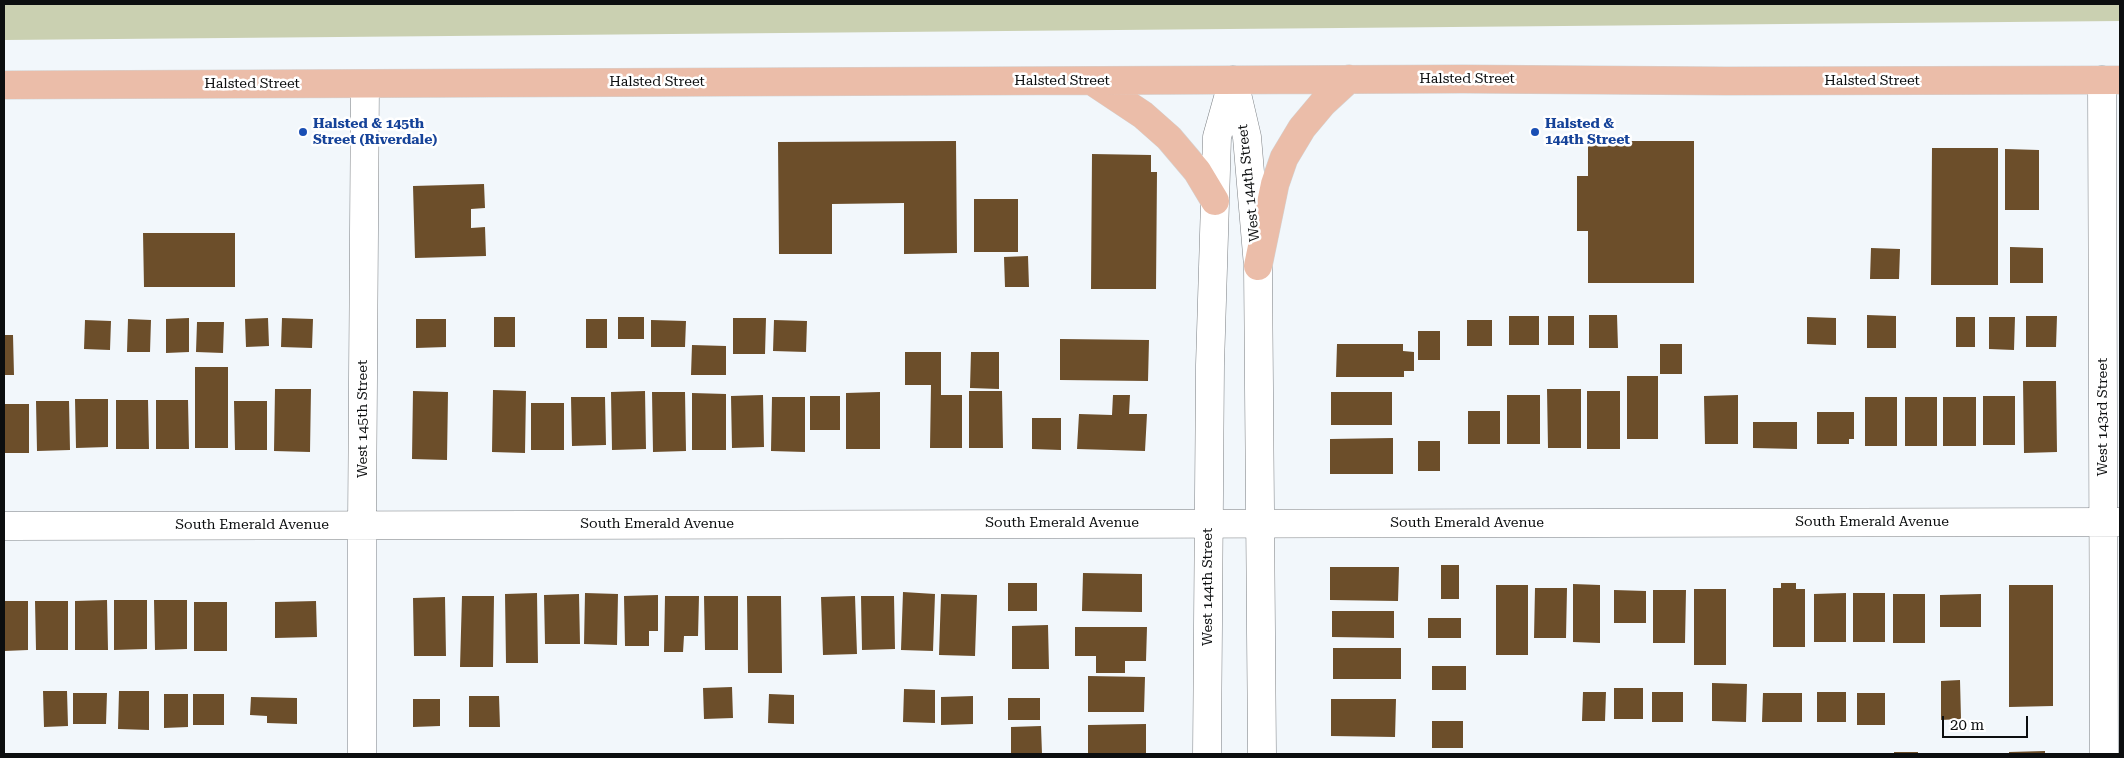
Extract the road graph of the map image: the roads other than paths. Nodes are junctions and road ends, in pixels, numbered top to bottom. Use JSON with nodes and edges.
{"nodes":[{"id":1,"x":1348,"y":79,"type":"junction"},
{"id":2,"x":1234,"y":80,"type":"junction"},
{"id":3,"x":2111,"y":80,"type":"edge"},
{"id":4,"x":1092,"y":81,"type":"junction"},
{"id":5,"x":366,"y":84,"type":"junction"},
{"id":6,"x":4,"y":85,"type":"edge"},
{"id":7,"x":1215,"y":201,"type":"junction"},
{"id":8,"x":1258,"y":266,"type":"junction"},
{"id":9,"x":2112,"y":522,"type":"edge"},
{"id":10,"x":1208,"y":524,"type":"junction"},
{"id":11,"x":1261,"y":524,"type":"junction"},
{"id":12,"x":362,"y":525,"type":"junction"},
{"id":13,"x":4,"y":526,"type":"edge"},
{"id":14,"x":362,"y":754,"type":"edge"},
{"id":15,"x":1208,"y":754,"type":"edge"},
{"id":16,"x":1262,"y":754,"type":"edge"},
{"id":17,"x":2104,"y":754,"type":"edge"}],
"edges":[{"from":1,"to":2,"type":"main road","name":"Halsted Street"},
{"from":1,"to":3,"type":"main road","name":"Halsted Street"},
{"from":1,"to":8,"type":"main road"},
{"from":2,"to":4,"type":"main road","name":"Halsted Street"},
{"from":2,"to":7,"type":"street","name":"West 144th Street"},
{"from":2,"to":8,"type":"street","name":"West 144th Street"},
{"from":3,"to":9,"type":"street","name":"West 143rd Street"},
{"from":4,"to":5,"type":"main road","name":"Halsted Street"},
{"from":4,"to":7,"type":"main road"},
{"from":5,"to":6,"type":"main road","name":"Halsted Street"},
{"from":5,"to":12,"type":"street","name":"West 145th Street"},
{"from":7,"to":10,"type":"street","name":"West 144th Street"},
{"from":8,"to":11,"type":"street","name":"West 144th Street"},
{"from":9,"to":11,"type":"street","name":"South Emerald Avenue"},
{"from":9,"to":17,"type":"street","name":"West 143rd Street"},
{"from":10,"to":11,"type":"street","name":"South Emerald Avenue"},
{"from":10,"to":12,"type":"street","name":"South Emerald Avenue"},
{"from":10,"to":15,"type":"street","name":"West 144th Street"},
{"from":11,"to":16,"type":"street","name":"West 144th Street"},
{"from":12,"to":13,"type":"street","name":"South Emerald Avenue"},
{"from":12,"to":14,"type":"street","name":"West 145th Street"}]}
